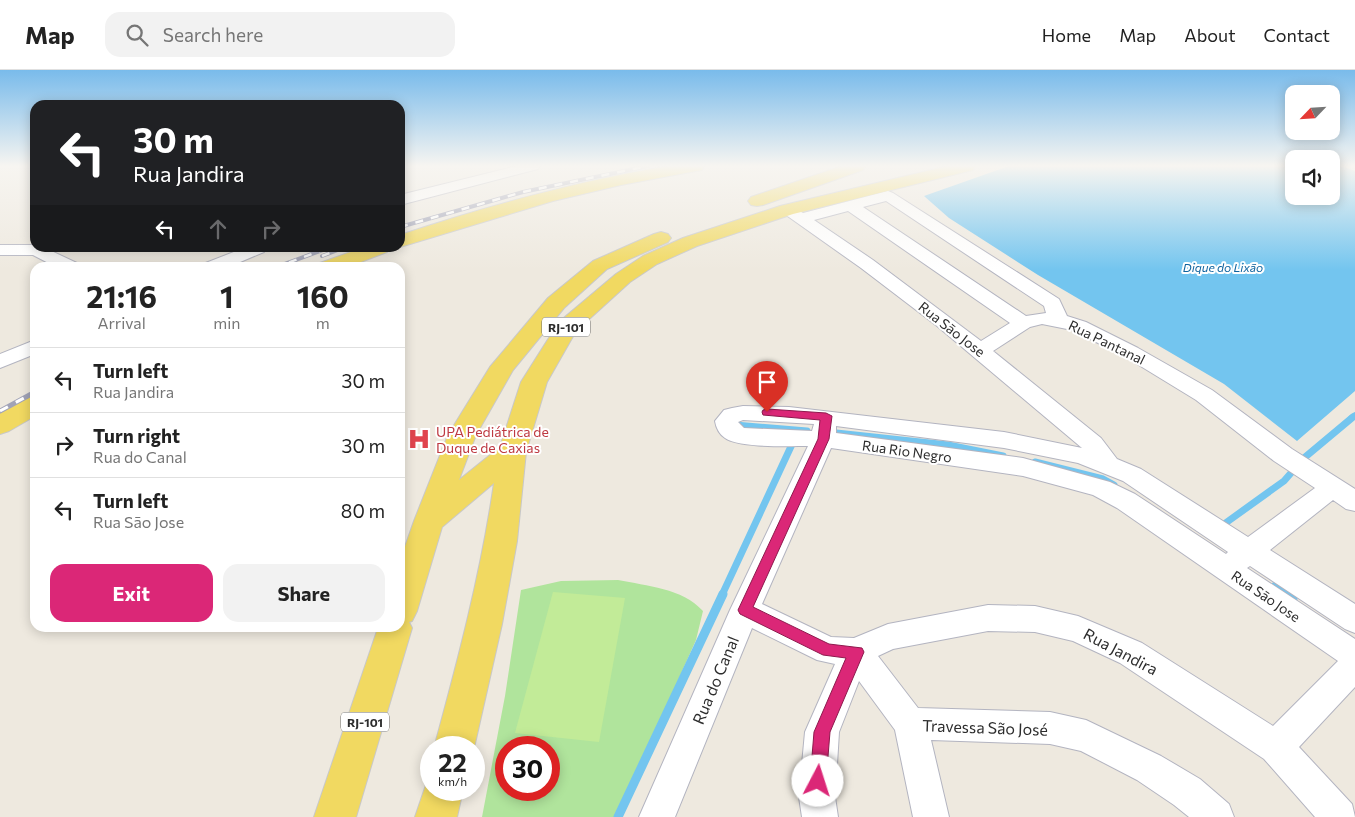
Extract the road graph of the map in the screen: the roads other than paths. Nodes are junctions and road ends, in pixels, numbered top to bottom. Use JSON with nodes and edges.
{"nodes":[{"id":1,"x":530,"y":201,"type":"edge"},
{"id":2,"x":758,"y":201,"type":"edge"},
{"id":3,"x":841,"y":201,"type":"edge"},
{"id":4,"x":870,"y":201,"type":"edge"},
{"id":5,"x":895,"y":201,"type":"edge"},
{"id":6,"x":851,"y":206,"type":"junction"},
{"id":7,"x":794,"y":214,"type":"junction"},
{"id":8,"x":405,"y":239,"type":"edge"},
{"id":9,"x":30,"y":248,"type":"edge"},
{"id":10,"x":0,"y":250,"type":"edge"},
{"id":11,"x":31,"y":252,"type":"edge"},
{"id":12,"x":47,"y":252,"type":"edge"},
{"id":13,"x":248,"y":252,"type":"edge"},
{"id":14,"x":369,"y":252,"type":"edge"},
{"id":15,"x":63,"y":262,"type":"edge"},
{"id":16,"x":224,"y":262,"type":"edge"},
{"id":17,"x":341,"y":262,"type":"edge"},
{"id":18,"x":0,"y":265,"type":"edge"},
{"id":19,"x":1059,"y":320,"type":"junction"},
{"id":20,"x":1023,"y":323,"type":"junction"},
{"id":21,"x":30,"y":348,"type":"edge"},
{"id":22,"x":980,"y":351,"type":"junction"},
{"id":23,"x":0,"y":362,"type":"edge"},
{"id":24,"x":30,"y":407,"type":"edge"},
{"id":25,"x":0,"y":425,"type":"edge"},
{"id":26,"x":815,"y":431,"type":"junction"},
{"id":27,"x":512,"y":452,"type":"junction"},
{"id":28,"x":1104,"y":475,"type":"junction"},
{"id":29,"x":1327,"y":485,"type":"junction"},
{"id":30,"x":1355,"y":502,"type":"edge"},
{"id":31,"x":428,"y":521,"type":"junction"},
{"id":32,"x":1236,"y":557,"type":"junction"},
{"id":33,"x":405,"y":595,"type":"edge"},
{"id":34,"x":745,"y":610,"type":"junction"},
{"id":35,"x":1355,"y":620,"type":"edge"},
{"id":36,"x":394,"y":632,"type":"edge"},
{"id":37,"x":856,"y":652,"type":"junction"},
{"id":38,"x":1355,"y":656,"type":"edge"},
{"id":39,"x":1355,"y":665,"type":"edge"},
{"id":40,"x":910,"y":724,"type":"junction"},
{"id":41,"x":457,"y":736,"type":"edge"},
{"id":42,"x":1276,"y":747,"type":"junction"},
{"id":43,"x":440,"y":801,"type":"edge"},
{"id":44,"x":335,"y":817,"type":"edge"},
{"id":45,"x":436,"y":817,"type":"edge"},
{"id":46,"x":657,"y":817,"type":"edge"},
{"id":47,"x":820,"y":817,"type":"edge"},
{"id":48,"x":931,"y":817,"type":"edge"},
{"id":49,"x":1216,"y":817,"type":"edge"},
{"id":50,"x":1339,"y":817,"type":"edge"}],
"edges":[{"from":1,"to":8,"type":"main road"},
{"from":2,"to":31,"type":"main road","number":"RJ-101"},
{"from":3,"to":7,"type":"main road","number":"RJ-101"},
{"from":4,"to":6,"type":"street","name":"Rua Pantanal"},
{"from":5,"to":19,"type":"street","name":"Rua Pantanal"},
{"from":6,"to":7,"type":"street","name":"Rua Pantanal"},
{"from":6,"to":20,"type":"street"},
{"from":7,"to":22,"type":"street","name":"Rua Sāo Jose"},
{"from":7,"to":27,"type":"main road","number":"RJ-101"},
{"from":9,"to":10,"type":"street"},
{"from":11,"to":18,"type":"street"},
{"from":12,"to":15,"type":"street"},
{"from":13,"to":16,"type":"street"},
{"from":14,"to":17,"type":"main road"},
{"from":19,"to":20,"type":"street"},
{"from":19,"to":29,"type":"street","name":"Rua Pantanal"},
{"from":20,"to":22,"type":"street"},
{"from":21,"to":23,"type":"street"},
{"from":22,"to":28,"type":"street","name":"Rua Sāo Jose"},
{"from":24,"to":25,"type":"main road"},
{"from":26,"to":26,"type":"street","name":"Rua Rio Negro"},
{"from":26,"to":28,"type":"street","name":"Rua Rio Negro"},
{"from":26,"to":34,"type":"street","name":"Rua do Canal"},
{"from":27,"to":31,"type":"main road"},
{"from":27,"to":41,"type":"main road","number":"RJ-101"},
{"from":28,"to":32,"type":"street","name":"Rua Sāo Jose"},
{"from":29,"to":30,"type":"street","name":"Rua Pantanal"},
{"from":29,"to":32,"type":"street"},
{"from":31,"to":33,"type":"main road","number":"RJ-101"},
{"from":32,"to":35,"type":"street","name":"Rua Sāo Jose"},
{"from":32,"to":38,"type":"street","name":"Rua Sāo Jose"},
{"from":34,"to":37,"type":"street","name":"Rua Jandira"},
{"from":34,"to":46,"type":"street","name":"Rua do Canal"},
{"from":36,"to":44,"type":"main road","number":"RJ-101"},
{"from":37,"to":40,"type":"street"},
{"from":37,"to":42,"type":"street","name":"Rua Jandira"},
{"from":37,"to":47,"type":"street"},
{"from":39,"to":42,"type":"street"},
{"from":40,"to":48,"type":"street"},
{"from":40,"to":49,"type":"street","name":"Travessa São José"},
{"from":42,"to":50,"type":"street","name":"Rua Jandira"},
{"from":43,"to":45,"type":"main road"}]}
